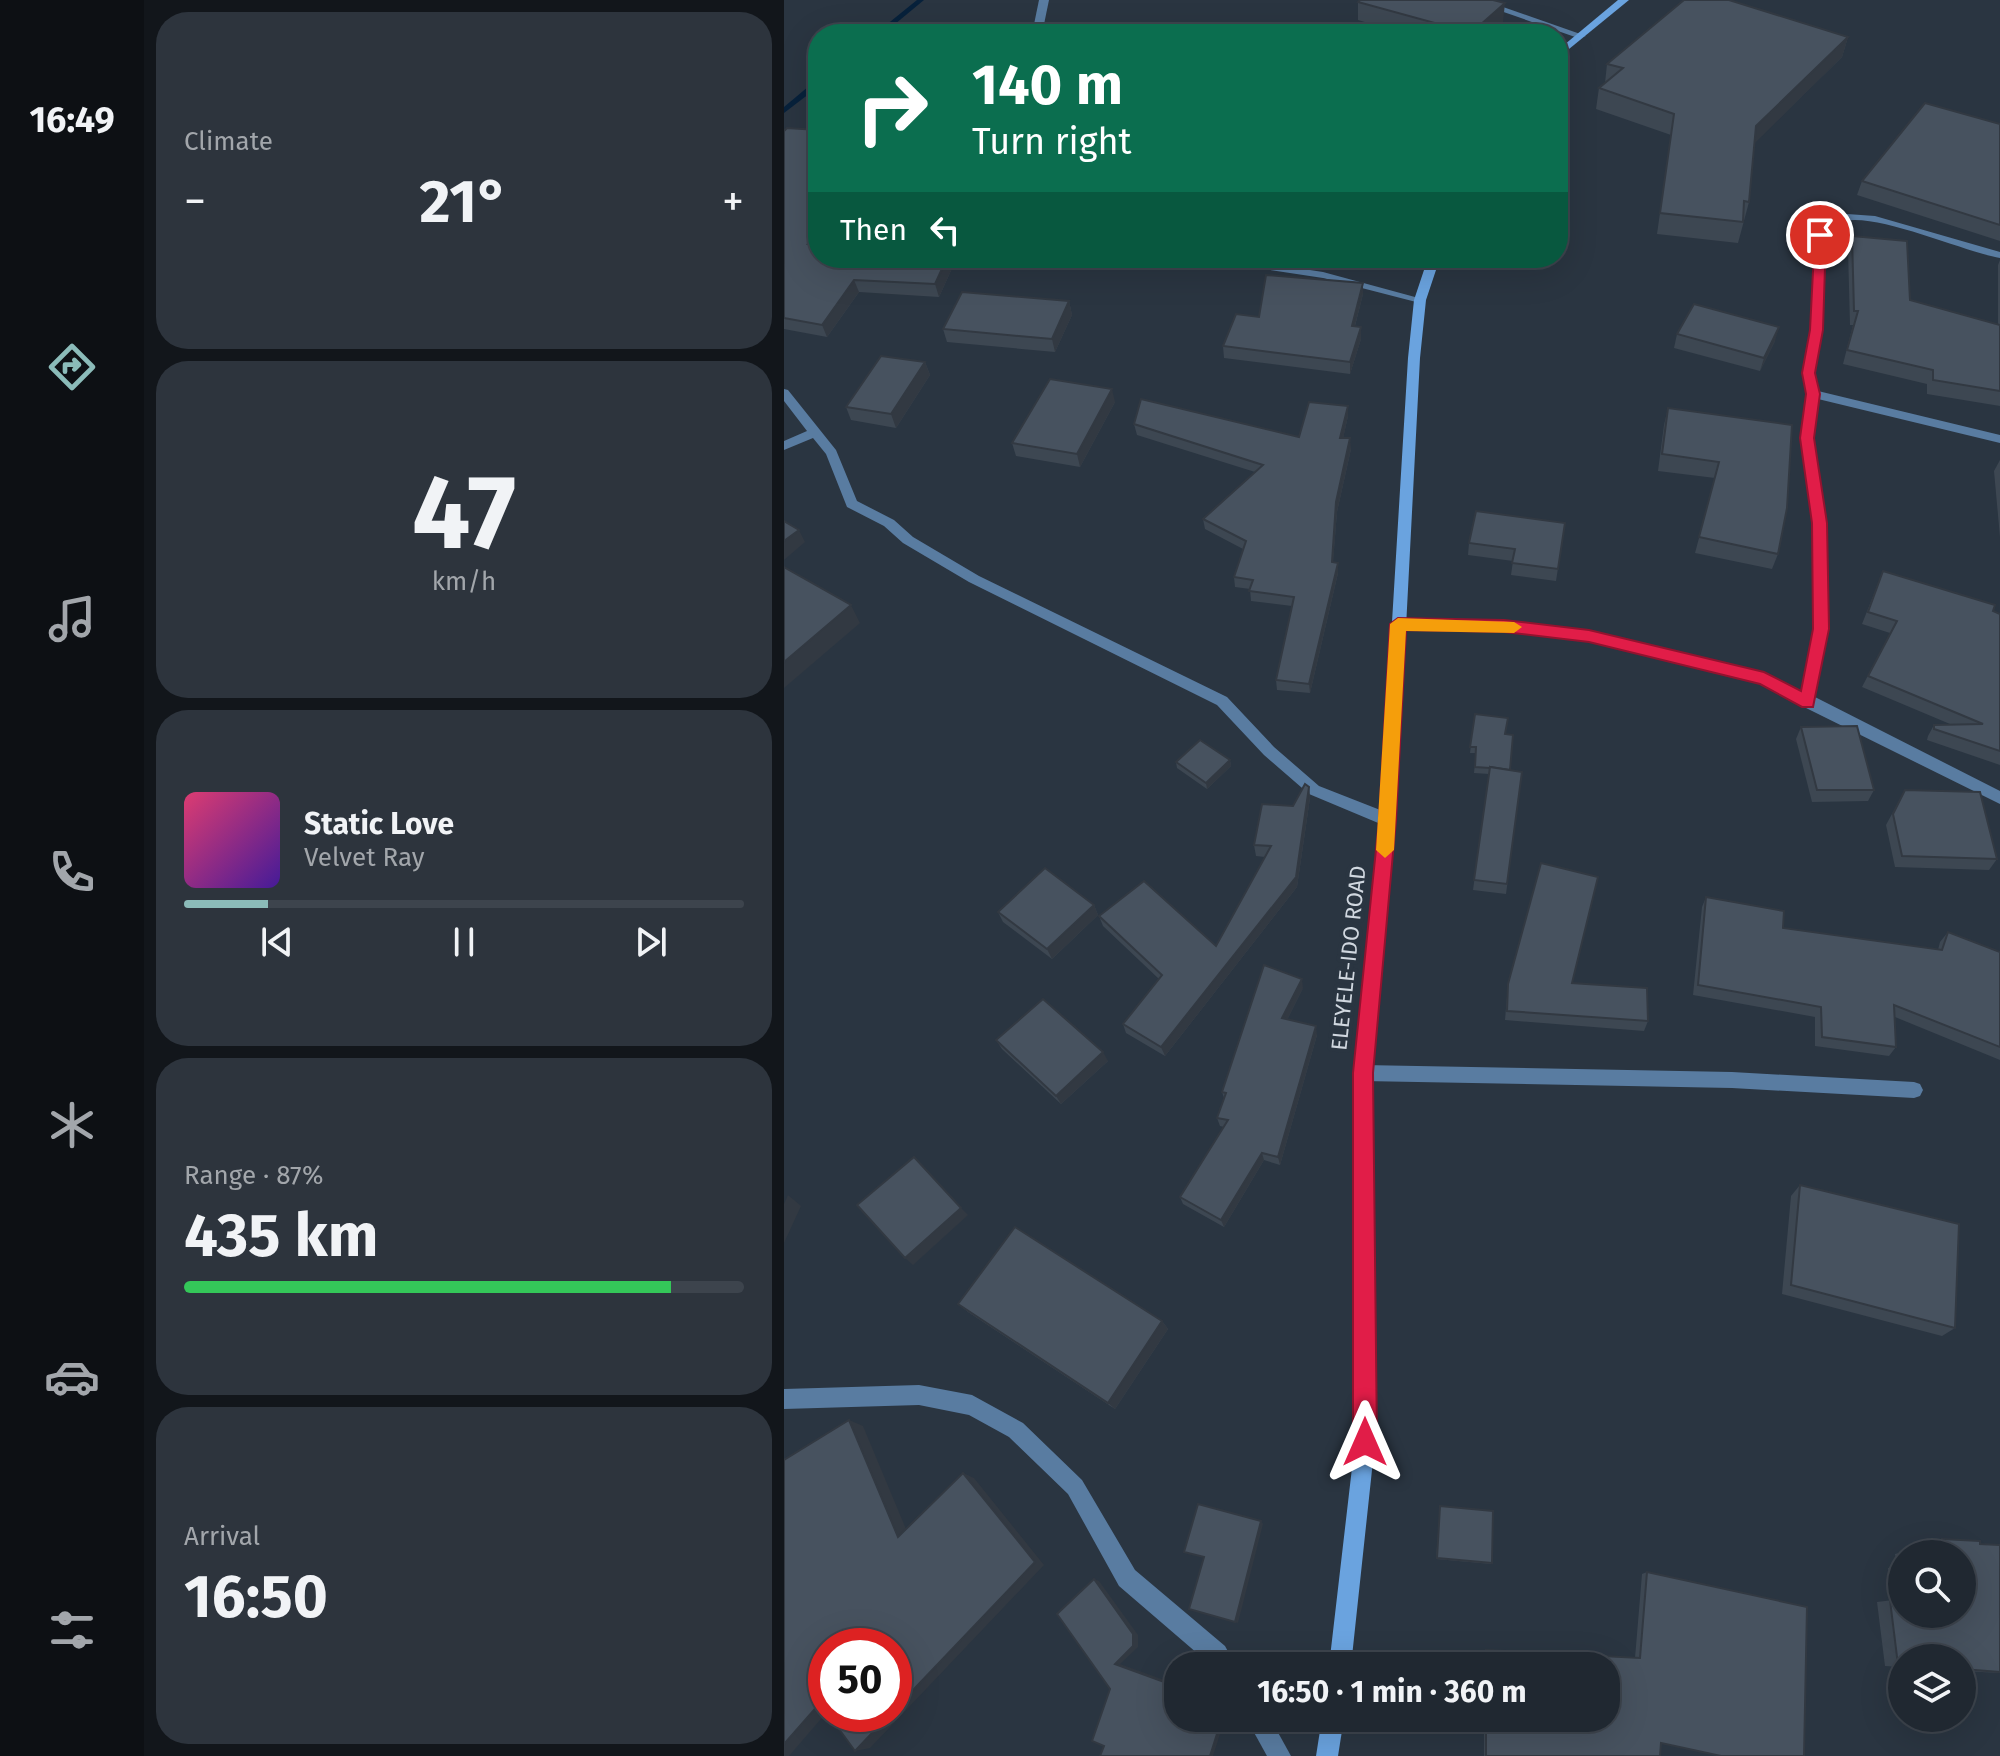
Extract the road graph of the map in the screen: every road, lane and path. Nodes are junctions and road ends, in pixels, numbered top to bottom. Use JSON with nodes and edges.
{"nodes":[{"id":1,"x":1044,"y":0,"type":"edge"},
{"id":2,"x":1474,"y":0,"type":"edge"},
{"id":3,"x":1624,"y":0,"type":"edge"},
{"id":4,"x":1039,"y":24,"type":"edge"},
{"id":5,"x":1545,"y":24,"type":"edge"},
{"id":6,"x":1568,"y":32,"type":"edge"},
{"id":7,"x":1581,"y":36,"type":"junction"},
{"id":8,"x":1568,"y":47,"type":"edge"},
{"id":9,"x":1999,"y":255,"type":"edge"},
{"id":10,"x":1277,"y":268,"type":"edge"},
{"id":11,"x":1431,"y":268,"type":"edge"},
{"id":12,"x":1420,"y":300,"type":"junction"},
{"id":13,"x":784,"y":393,"type":"edge"},
{"id":14,"x":1813,"y":394,"type":"junction"},
{"id":15,"x":815,"y":432,"type":"junction"},
{"id":16,"x":2000,"y":439,"type":"edge"},
{"id":17,"x":784,"y":446,"type":"edge"},
{"id":18,"x":1398,"y":624,"type":"junction"},
{"id":19,"x":1807,"y":702,"type":"junction"},
{"id":20,"x":2000,"y":798,"type":"edge"},
{"id":21,"x":1388,"y":820,"type":"junction"},
{"id":22,"x":1363,"y":1073,"type":"junction"},
{"id":23,"x":1914,"y":1090,"type":"dead end"},
{"id":24,"x":784,"y":1399,"type":"edge"},
{"id":25,"x":1215,"y":1652,"type":"edge"},
{"id":26,"x":1342,"y":1652,"type":"edge"},
{"id":27,"x":1265,"y":1732,"type":"edge"},
{"id":28,"x":1331,"y":1732,"type":"edge"},
{"id":29,"x":1280,"y":1756,"type":"edge"},
{"id":30,"x":1327,"y":1756,"type":"edge"}],
"edges":[{"from":1,"to":4,"type":"street"},
{"from":2,"to":5,"type":"street"},
{"from":3,"to":7,"type":"main road"},
{"from":6,"to":7,"type":"street"},
{"from":7,"to":8,"type":"main road"},
{"from":9,"to":14,"type":"street"},
{"from":10,"to":12,"type":"street"},
{"from":11,"to":12,"type":"main road","name":"ELEYELE-IDO ROAD"},
{"from":12,"to":18,"type":"main road","name":"ELEYELE-IDO ROAD"},
{"from":13,"to":15,"type":"street"},
{"from":14,"to":16,"type":"street"},
{"from":14,"to":19,"type":"street"},
{"from":15,"to":17,"type":"street"},
{"from":15,"to":21,"type":"street"},
{"from":18,"to":19,"type":"street"},
{"from":18,"to":21,"type":"main road","name":"ELEYELE-IDO ROAD"},
{"from":19,"to":20,"type":"street"},
{"from":21,"to":22,"type":"main road","name":"ELEYELE-IDO ROAD"},
{"from":22,"to":23,"type":"street"},
{"from":22,"to":26,"type":"main road","name":"ELEYELE-IDO ROAD"},
{"from":24,"to":25,"type":"street"},
{"from":27,"to":29,"type":"street"},
{"from":28,"to":30,"type":"main road"}]}
